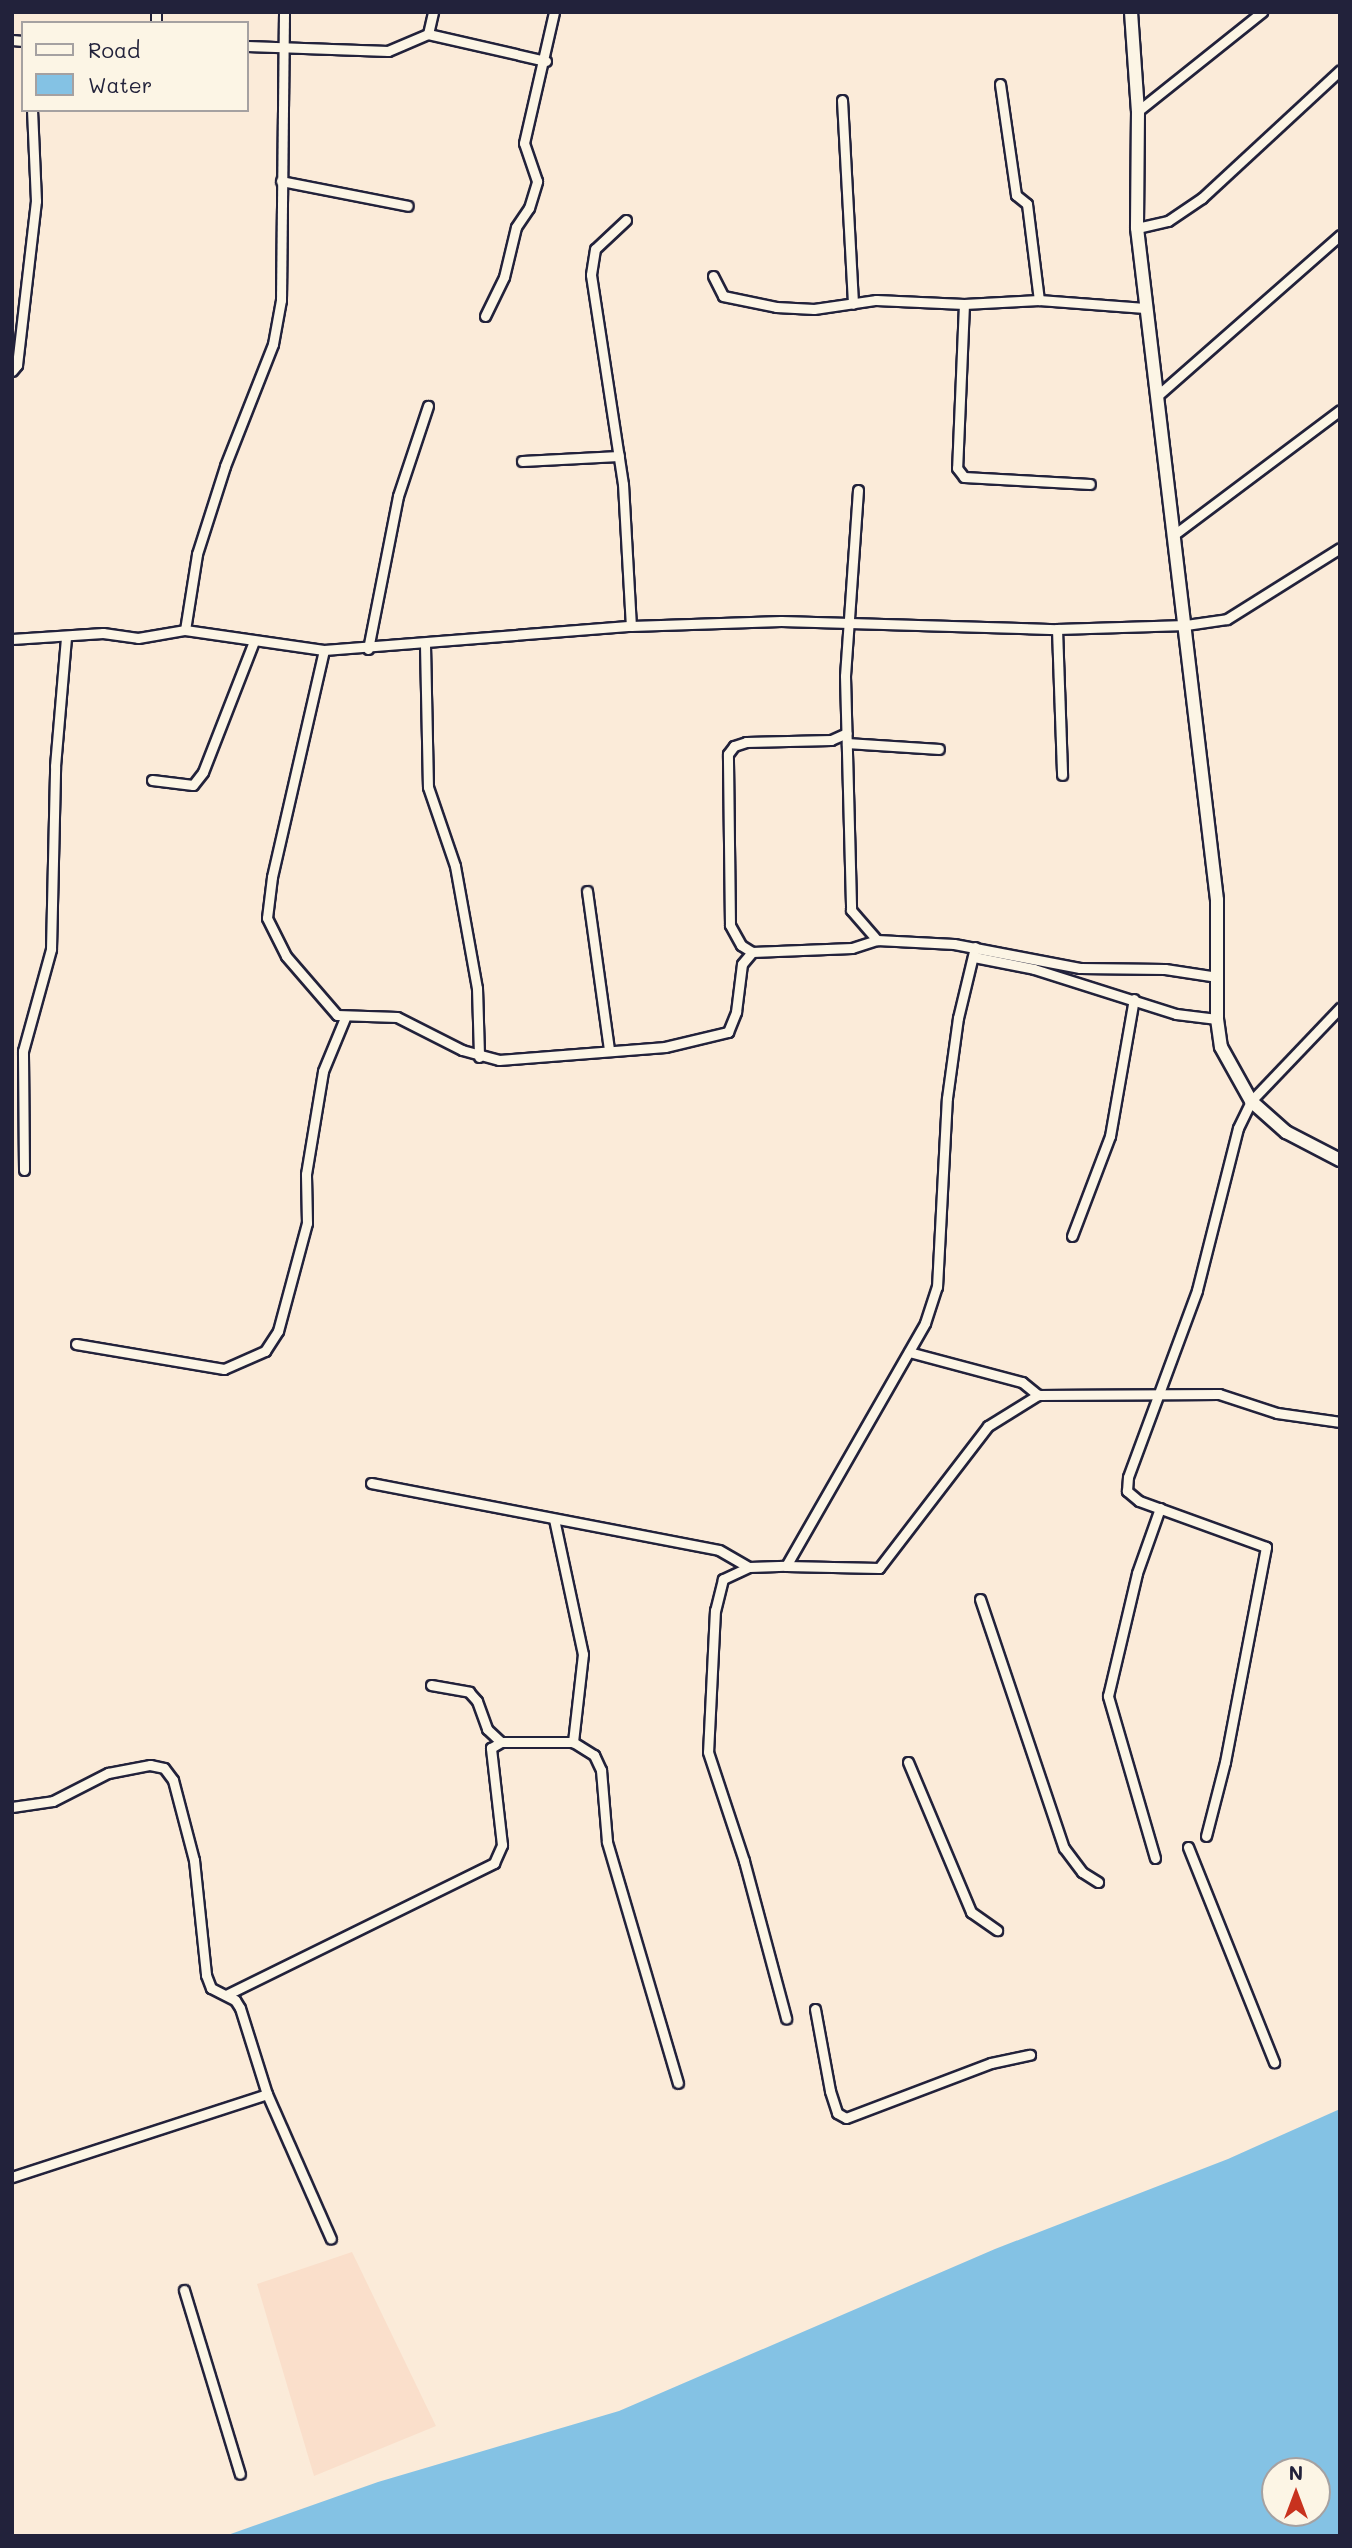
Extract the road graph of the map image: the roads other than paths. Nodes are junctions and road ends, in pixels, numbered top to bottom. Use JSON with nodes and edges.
{"nodes":[{"id":1,"x":284,"y":12,"type":"edge"},
{"id":2,"x":433,"y":12,"type":"edge"},
{"id":3,"x":554,"y":12,"type":"edge"},
{"id":4,"x":1131,"y":12,"type":"edge"},
{"id":5,"x":1262,"y":12,"type":"edge"},
{"id":6,"x":428,"y":34,"type":"junction"},
{"id":7,"x":248,"y":46,"type":"edge"},
{"id":8,"x":284,"y":47,"type":"junction"},
{"id":9,"x":546,"y":61,"type":"junction"},
{"id":10,"x":1340,"y":70,"type":"edge"},
{"id":11,"x":1000,"y":84,"type":"dead end"},
{"id":12,"x":842,"y":100,"type":"dead end"},
{"id":13,"x":1138,"y":111,"type":"junction"},
{"id":14,"x":32,"y":112,"type":"edge"},
{"id":15,"x":281,"y":181,"type":"junction"},
{"id":16,"x":408,"y":206,"type":"dead end"},
{"id":17,"x":626,"y":220,"type":"dead end"},
{"id":18,"x":1137,"y":228,"type":"junction"},
{"id":19,"x":1340,"y":235,"type":"edge"},
{"id":20,"x":713,"y":275,"type":"dead end"},
{"id":21,"x":1039,"y":300,"type":"junction"},
{"id":22,"x":853,"y":304,"type":"junction"},
{"id":23,"x":964,"y":304,"type":"junction"},
{"id":24,"x":1145,"y":308,"type":"junction"},
{"id":25,"x":485,"y":316,"type":"dead end"},
{"id":26,"x":12,"y":371,"type":"edge"},
{"id":27,"x":1157,"y":396,"type":"junction"},
{"id":28,"x":428,"y":406,"type":"dead end"},
{"id":29,"x":1340,"y":410,"type":"edge"},
{"id":30,"x":619,"y":456,"type":"junction"},
{"id":31,"x":522,"y":461,"type":"dead end"},
{"id":32,"x":1090,"y":484,"type":"dead end"},
{"id":33,"x":858,"y":490,"type":"dead end"},
{"id":34,"x":1175,"y":534,"type":"junction"},
{"id":35,"x":1340,"y":548,"type":"edge"},
{"id":36,"x":1186,"y":625,"type":"junction"},
{"id":37,"x":631,"y":626,"type":"junction"},
{"id":38,"x":849,"y":626,"type":"junction"},
{"id":39,"x":1057,"y":629,"type":"junction"},
{"id":40,"x":185,"y":630,"type":"junction"},
{"id":41,"x":66,"y":638,"type":"junction"},
{"id":42,"x":12,"y":639,"type":"edge"},
{"id":43,"x":254,"y":640,"type":"junction"},
{"id":44,"x":425,"y":645,"type":"junction"},
{"id":45,"x":368,"y":649,"type":"junction"},
{"id":46,"x":324,"y":650,"type":"junction"},
{"id":47,"x":847,"y":738,"type":"junction"},
{"id":48,"x":939,"y":749,"type":"dead end"},
{"id":49,"x":1062,"y":775,"type":"dead end"},
{"id":50,"x":152,"y":780,"type":"dead end"},
{"id":51,"x":587,"y":891,"type":"dead end"},
{"id":52,"x":877,"y":940,"type":"junction"},
{"id":53,"x":752,"y":952,"type":"junction"},
{"id":54,"x":974,"y":952,"type":"junction"},
{"id":55,"x":1217,"y":977,"type":"junction"},
{"id":56,"x":1134,"y":999,"type":"junction"},
{"id":57,"x":1340,"y":1008,"type":"edge"},
{"id":58,"x":345,"y":1018,"type":"junction"},
{"id":59,"x":1217,"y":1019,"type":"junction"},
{"id":60,"x":609,"y":1050,"type":"junction"},
{"id":61,"x":479,"y":1057,"type":"junction"},
{"id":62,"x":1251,"y":1101,"type":"junction"},
{"id":63,"x":1340,"y":1160,"type":"edge"},
{"id":64,"x":24,"y":1170,"type":"dead end"},
{"id":65,"x":1072,"y":1236,"type":"dead end"},
{"id":66,"x":76,"y":1344,"type":"dead end"},
{"id":67,"x":909,"y":1352,"type":"junction"},
{"id":68,"x":1038,"y":1395,"type":"junction"},
{"id":69,"x":1158,"y":1397,"type":"junction"},
{"id":70,"x":1340,"y":1422,"type":"edge"},
{"id":71,"x":371,"y":1483,"type":"dead end"},
{"id":72,"x":1160,"y":1508,"type":"junction"},
{"id":73,"x":554,"y":1519,"type":"junction"},
{"id":74,"x":786,"y":1566,"type":"junction"},
{"id":75,"x":748,"y":1567,"type":"junction"},
{"id":76,"x":980,"y":1599,"type":"dead end"},
{"id":77,"x":431,"y":1685,"type":"dead end"},
{"id":78,"x":501,"y":1742,"type":"junction"},
{"id":79,"x":573,"y":1742,"type":"junction"},
{"id":80,"x":908,"y":1762,"type":"dead end"},
{"id":81,"x":12,"y":1807,"type":"edge"},
{"id":82,"x":1206,"y":1836,"type":"dead end"},
{"id":83,"x":1188,"y":1847,"type":"dead end"},
{"id":84,"x":1155,"y":1858,"type":"dead end"},
{"id":85,"x":1098,"y":1882,"type":"dead end"},
{"id":86,"x":997,"y":1930,"type":"dead end"},
{"id":87,"x":226,"y":1995,"type":"junction"},
{"id":88,"x":815,"y":2009,"type":"dead end"},
{"id":89,"x":786,"y":2018,"type":"dead end"},
{"id":90,"x":1030,"y":2054,"type":"dead end"},
{"id":91,"x":1273,"y":2062,"type":"dead end"},
{"id":92,"x":678,"y":2083,"type":"dead end"},
{"id":93,"x":267,"y":2094,"type":"junction"},
{"id":94,"x":12,"y":2177,"type":"edge"},
{"id":95,"x":331,"y":2239,"type":"dead end"},
{"id":96,"x":184,"y":2290,"type":"dead end"},
{"id":97,"x":240,"y":2474,"type":"dead end"}],
"edges":[{"from":1,"to":8,"type":"street"},
{"from":2,"to":6,"type":"street"},
{"from":3,"to":9,"type":"street"},
{"from":4,"to":13,"type":"street"},
{"from":5,"to":13,"type":"street"},
{"from":6,"to":8,"type":"street"},
{"from":6,"to":9,"type":"street"},
{"from":7,"to":8,"type":"street"},
{"from":8,"to":15,"type":"street"},
{"from":9,"to":25,"type":"street"},
{"from":10,"to":18,"type":"street"},
{"from":11,"to":21,"type":"street"},
{"from":12,"to":22,"type":"street"},
{"from":13,"to":18,"type":"street"},
{"from":14,"to":26,"type":"street"},
{"from":15,"to":16,"type":"street"},
{"from":15,"to":40,"type":"street"},
{"from":17,"to":30,"type":"street"},
{"from":18,"to":24,"type":"street"},
{"from":19,"to":27,"type":"street"},
{"from":20,"to":22,"type":"street"},
{"from":21,"to":23,"type":"street"},
{"from":21,"to":24,"type":"street"},
{"from":22,"to":23,"type":"street"},
{"from":23,"to":32,"type":"street"},
{"from":24,"to":27,"type":"street"},
{"from":27,"to":34,"type":"street"},
{"from":28,"to":45,"type":"street"},
{"from":29,"to":34,"type":"street"},
{"from":30,"to":31,"type":"street"},
{"from":30,"to":37,"type":"street"},
{"from":33,"to":38,"type":"street"},
{"from":34,"to":36,"type":"street"},
{"from":35,"to":36,"type":"street"},
{"from":36,"to":39,"type":"street"},
{"from":36,"to":55,"type":"street"},
{"from":37,"to":38,"type":"street"},
{"from":37,"to":44,"type":"street"},
{"from":38,"to":39,"type":"street"},
{"from":38,"to":47,"type":"street"},
{"from":39,"to":49,"type":"street"},
{"from":40,"to":41,"type":"street"},
{"from":40,"to":43,"type":"street"},
{"from":41,"to":42,"type":"street"},
{"from":41,"to":64,"type":"street"},
{"from":43,"to":46,"type":"street"},
{"from":43,"to":50,"type":"street"},
{"from":44,"to":45,"type":"street"},
{"from":44,"to":61,"type":"street"},
{"from":45,"to":46,"type":"street"},
{"from":46,"to":58,"type":"street"},
{"from":47,"to":48,"type":"street"},
{"from":47,"to":52,"type":"street"},
{"from":47,"to":53,"type":"street"},
{"from":51,"to":60,"type":"street"},
{"from":52,"to":53,"type":"street"},
{"from":52,"to":54,"type":"street"},
{"from":53,"to":60,"type":"street"},
{"from":54,"to":55,"type":"street"},
{"from":54,"to":56,"type":"street"},
{"from":54,"to":67,"type":"street"},
{"from":55,"to":59,"type":"street"},
{"from":56,"to":59,"type":"street"},
{"from":56,"to":65,"type":"street"},
{"from":57,"to":62,"type":"street"},
{"from":58,"to":61,"type":"street"},
{"from":58,"to":66,"type":"street"},
{"from":59,"to":62,"type":"street"},
{"from":60,"to":61,"type":"street"},
{"from":62,"to":63,"type":"street"},
{"from":62,"to":69,"type":"street"},
{"from":67,"to":68,"type":"street"},
{"from":67,"to":74,"type":"street"},
{"from":68,"to":69,"type":"street"},
{"from":68,"to":74,"type":"street"},
{"from":69,"to":70,"type":"street"},
{"from":69,"to":72,"type":"street"},
{"from":71,"to":73,"type":"street"},
{"from":72,"to":82,"type":"street"},
{"from":72,"to":84,"type":"street"},
{"from":73,"to":75,"type":"street"},
{"from":73,"to":79,"type":"street"},
{"from":74,"to":75,"type":"street"},
{"from":75,"to":89,"type":"street"},
{"from":76,"to":85,"type":"street"},
{"from":77,"to":78,"type":"street"},
{"from":78,"to":79,"type":"street"},
{"from":78,"to":87,"type":"street"},
{"from":79,"to":92,"type":"street"},
{"from":80,"to":86,"type":"street"},
{"from":81,"to":87,"type":"street"},
{"from":83,"to":91,"type":"street"},
{"from":87,"to":93,"type":"street"},
{"from":88,"to":90,"type":"street"},
{"from":93,"to":94,"type":"street"},
{"from":93,"to":95,"type":"street"},
{"from":96,"to":97,"type":"street"}]}
